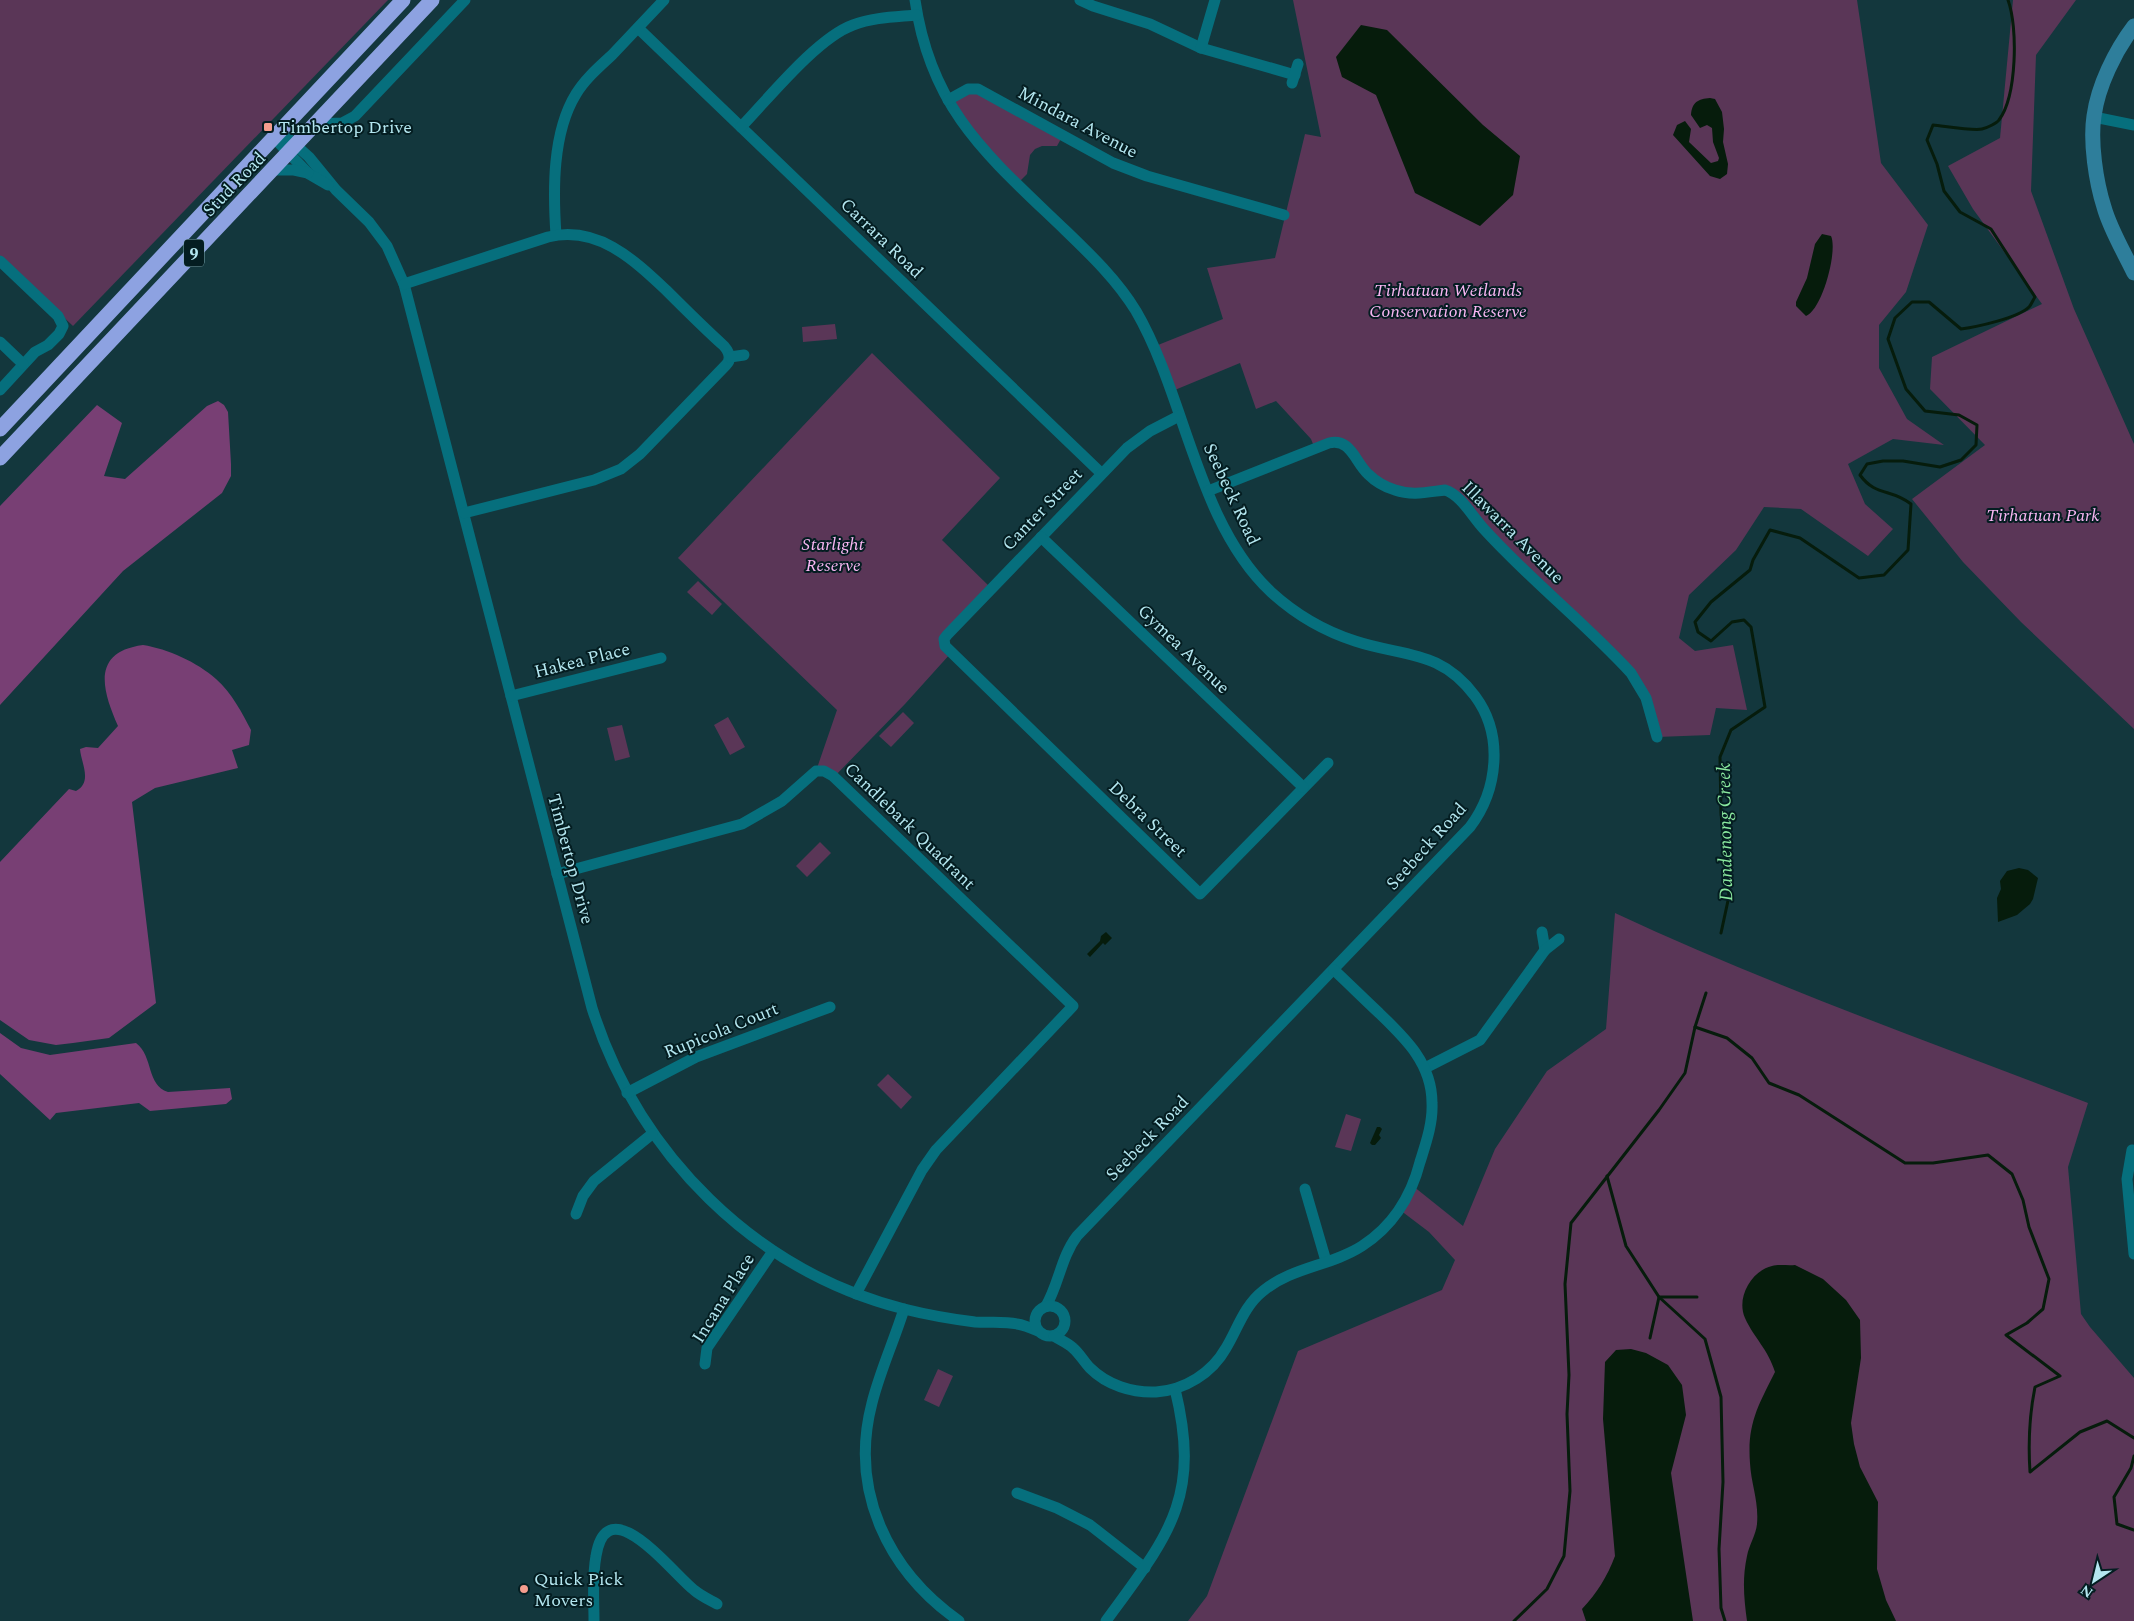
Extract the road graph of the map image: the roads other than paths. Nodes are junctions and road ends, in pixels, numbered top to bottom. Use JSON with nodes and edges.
{"nodes":[{"id":1,"x":403,"y":0,"type":"edge"},
{"id":2,"x":432,"y":0,"type":"edge"},
{"id":3,"x":466,"y":0,"type":"edge"},
{"id":4,"x":664,"y":0,"type":"edge"},
{"id":5,"x":915,"y":0,"type":"edge"},
{"id":6,"x":1080,"y":0,"type":"edge"},
{"id":7,"x":1215,"y":0,"type":"edge"},
{"id":8,"x":918,"y":15,"type":"junction"},
{"id":9,"x":2134,"y":26,"type":"edge"},
{"id":10,"x":638,"y":28,"type":"junction"},
{"id":11,"x":1201,"y":48,"type":"junction"},
{"id":12,"x":1295,"y":74,"type":"dead end"},
{"id":13,"x":948,"y":100,"type":"junction"},
{"id":14,"x":2094,"y":116,"type":"junction"},
{"id":15,"x":317,"y":124,"type":"junction"},
{"id":16,"x":2134,"y":125,"type":"edge"},
{"id":17,"x":741,"y":127,"type":"junction"},
{"id":18,"x":277,"y":135,"type":"junction"},
{"id":19,"x":293,"y":149,"type":"junction"},
{"id":20,"x":273,"y":170,"type":"junction"},
{"id":21,"x":309,"y":174,"type":"junction"},
{"id":22,"x":336,"y":190,"type":"junction"},
{"id":23,"x":1284,"y":215,"type":"dead end"},
{"id":24,"x":556,"y":235,"type":"junction"},
{"id":25,"x":0,"y":261,"type":"edge"},
{"id":26,"x":2134,"y":273,"type":"edge"},
{"id":27,"x":404,"y":284,"type":"junction"},
{"id":28,"x":0,"y":342,"type":"edge"},
{"id":29,"x":744,"y":355,"type":"dead end"},
{"id":30,"x":730,"y":357,"type":"junction"},
{"id":31,"x":23,"y":364,"type":"junction"},
{"id":32,"x":0,"y":390,"type":"edge"},
{"id":33,"x":1179,"y":416,"type":"junction"},
{"id":34,"x":0,"y":429,"type":"edge"},
{"id":35,"x":0,"y":458,"type":"edge"},
{"id":36,"x":1101,"y":473,"type":"junction"},
{"id":37,"x":1208,"y":491,"type":"junction"},
{"id":38,"x":464,"y":513,"type":"junction"},
{"id":39,"x":1041,"y":536,"type":"junction"},
{"id":40,"x":944,"y":642,"type":"joint"},
{"id":41,"x":661,"y":658,"type":"dead end"},
{"id":42,"x":511,"y":696,"type":"junction"},
{"id":43,"x":1657,"y":738,"type":"dead end"},
{"id":44,"x":1328,"y":763,"type":"dead end"},
{"id":45,"x":1303,"y":787,"type":"junction"},
{"id":46,"x":557,"y":874,"type":"junction"},
{"id":47,"x":1542,"y":932,"type":"dead end"},
{"id":48,"x":1559,"y":939,"type":"dead end"},
{"id":49,"x":1545,"y":950,"type":"junction"},
{"id":50,"x":1334,"y":970,"type":"junction"},
{"id":51,"x":830,"y":1007,"type":"dead end"},
{"id":52,"x":1425,"y":1068,"type":"junction"},
{"id":53,"x":628,"y":1093,"type":"junction"},
{"id":54,"x":652,"y":1134,"type":"junction"},
{"id":55,"x":2132,"y":1150,"type":"dead end"},
{"id":56,"x":1305,"y":1189,"type":"dead end"},
{"id":57,"x":576,"y":1214,"type":"dead end"},
{"id":58,"x":773,"y":1251,"type":"junction"},
{"id":59,"x":2134,"y":1254,"type":"edge"},
{"id":60,"x":1326,"y":1261,"type":"junction"},
{"id":61,"x":1056,"y":1289,"type":"junction"},
{"id":62,"x":856,"y":1294,"type":"junction"},
{"id":63,"x":1046,"y":1306,"type":"junction"},
{"id":64,"x":904,"y":1309,"type":"junction"},
{"id":65,"x":1061,"y":1310,"type":"junction"},
{"id":66,"x":1036,"y":1315,"type":"junction"},
{"id":67,"x":1016,"y":1323,"type":"junction"},
{"id":68,"x":1064,"y":1324,"type":"junction"},
{"id":69,"x":1038,"y":1330,"type":"junction"},
{"id":70,"x":1054,"y":1336,"type":"junction"},
{"id":71,"x":1073,"y":1348,"type":"junction"},
{"id":72,"x":705,"y":1364,"type":"dead end"},
{"id":73,"x":1175,"y":1389,"type":"junction"},
{"id":74,"x":1017,"y":1493,"type":"dead end"},
{"id":75,"x":1145,"y":1568,"type":"junction"},
{"id":76,"x":718,"y":1604,"type":"dead end"},
{"id":77,"x":594,"y":1621,"type":"edge"},
{"id":78,"x":959,"y":1621,"type":"edge"},
{"id":79,"x":1106,"y":1621,"type":"edge"}],
"edges":[{"from":1,"to":18,"type":"highway","name":"Stud Road","number":"9"},
{"from":2,"to":15,"type":"highway","name":"Stud Road","number":"9"},
{"from":3,"to":15,"type":"street"},
{"from":4,"to":10,"type":"street"},
{"from":5,"to":8,"type":"street","name":"Seebeck Road"},
{"from":6,"to":11,"type":"street"},
{"from":7,"to":11,"type":"street"},
{"from":8,"to":13,"type":"street","name":"Seebeck Road"},
{"from":8,"to":17,"type":"street"},
{"from":9,"to":14,"type":"street"},
{"from":10,"to":17,"type":"street","name":"Carrara Road"},
{"from":10,"to":24,"type":"street"},
{"from":11,"to":12,"type":"street"},
{"from":13,"to":23,"type":"street","name":"Mindara Avenue"},
{"from":13,"to":33,"type":"street","name":"Seebeck Road"},
{"from":14,"to":16,"type":"street"},
{"from":14,"to":26,"type":"street"},
{"from":15,"to":19,"type":"highway","name":"Stud Road","number":"9"},
{"from":17,"to":36,"type":"street","name":"Carrara Road"},
{"from":18,"to":19,"type":"street","name":"Timbertop Drive"},
{"from":18,"to":34,"type":"highway","name":"Stud Road","number":"9"},
{"from":19,"to":20,"type":"highway","name":"Stud Road","number":"9"},
{"from":19,"to":21,"type":"street","name":"Timbertop Drive"},
{"from":19,"to":22,"type":"street","name":"Timbertop Drive"},
{"from":20,"to":21,"type":"street"},
{"from":20,"to":35,"type":"highway","name":"Stud Road","number":"9"},
{"from":21,"to":22,"type":"street","name":"Timbertop Drive"},
{"from":22,"to":27,"type":"street","name":"Timbertop Drive"},
{"from":24,"to":27,"type":"street"},
{"from":24,"to":30,"type":"street"},
{"from":25,"to":31,"type":"street"},
{"from":27,"to":38,"type":"street","name":"Timbertop Drive"},
{"from":28,"to":31,"type":"street"},
{"from":29,"to":30,"type":"street"},
{"from":30,"to":38,"type":"street"},
{"from":31,"to":32,"type":"street"},
{"from":33,"to":36,"type":"street","name":"Canter Street"},
{"from":33,"to":37,"type":"street","name":"Seebeck Road"},
{"from":36,"to":39,"type":"street","name":"Canter Street"},
{"from":37,"to":43,"type":"street","name":"Illawarra Avenue"},
{"from":37,"to":50,"type":"street","name":"Seebeck Road"},
{"from":38,"to":42,"type":"street","name":"Timbertop Drive"},
{"from":39,"to":40,"type":"street","name":"Canter Street"},
{"from":39,"to":45,"type":"street","name":"Gymea Avenue"},
{"from":40,"to":45,"type":"street","name":"Debra Street"},
{"from":41,"to":42,"type":"street","name":"Hakea Place"},
{"from":42,"to":46,"type":"street","name":"Timbertop Drive"},
{"from":44,"to":45,"type":"street","name":"Debra Street"},
{"from":46,"to":53,"type":"street","name":"Timbertop Drive"},
{"from":46,"to":62,"type":"street","name":"Candlebark Quadrant"},
{"from":47,"to":49,"type":"street"},
{"from":48,"to":49,"type":"street"},
{"from":49,"to":52,"type":"street"},
{"from":50,"to":52,"type":"street"},
{"from":50,"to":61,"type":"street","name":"Seebeck Road"},
{"from":51,"to":53,"type":"street","name":"Rupicola Court"},
{"from":52,"to":60,"type":"street"},
{"from":53,"to":54,"type":"street","name":"Timbertop Drive"},
{"from":54,"to":57,"type":"street"},
{"from":54,"to":58,"type":"street","name":"Timbertop Drive"},
{"from":55,"to":59,"type":"street"},
{"from":56,"to":60,"type":"street"},
{"from":58,"to":62,"type":"street","name":"Timbertop Drive"},
{"from":58,"to":72,"type":"street","name":"Incana Place"},
{"from":60,"to":73,"type":"street"},
{"from":61,"to":63,"type":"street","name":"Seebeck Road"},
{"from":61,"to":65,"type":"street","name":"Seebeck Road"},
{"from":62,"to":64,"type":"street","name":"Timbertop Drive"},
{"from":63,"to":65,"type":"street"},
{"from":63,"to":66,"type":"street"},
{"from":64,"to":67,"type":"street","name":"Timbertop Drive"},
{"from":64,"to":78,"type":"street"},
{"from":65,"to":68,"type":"street"},
{"from":66,"to":67,"type":"street","name":"Timbertop Drive"},
{"from":66,"to":69,"type":"street"},
{"from":67,"to":69,"type":"street","name":"Timbertop Drive"},
{"from":68,"to":70,"type":"street"},
{"from":68,"to":71,"type":"street"},
{"from":69,"to":70,"type":"street"},
{"from":70,"to":71,"type":"street"},
{"from":71,"to":73,"type":"street"},
{"from":73,"to":75,"type":"street"},
{"from":74,"to":75,"type":"street"},
{"from":75,"to":79,"type":"street"},
{"from":76,"to":77,"type":"street"}]}
